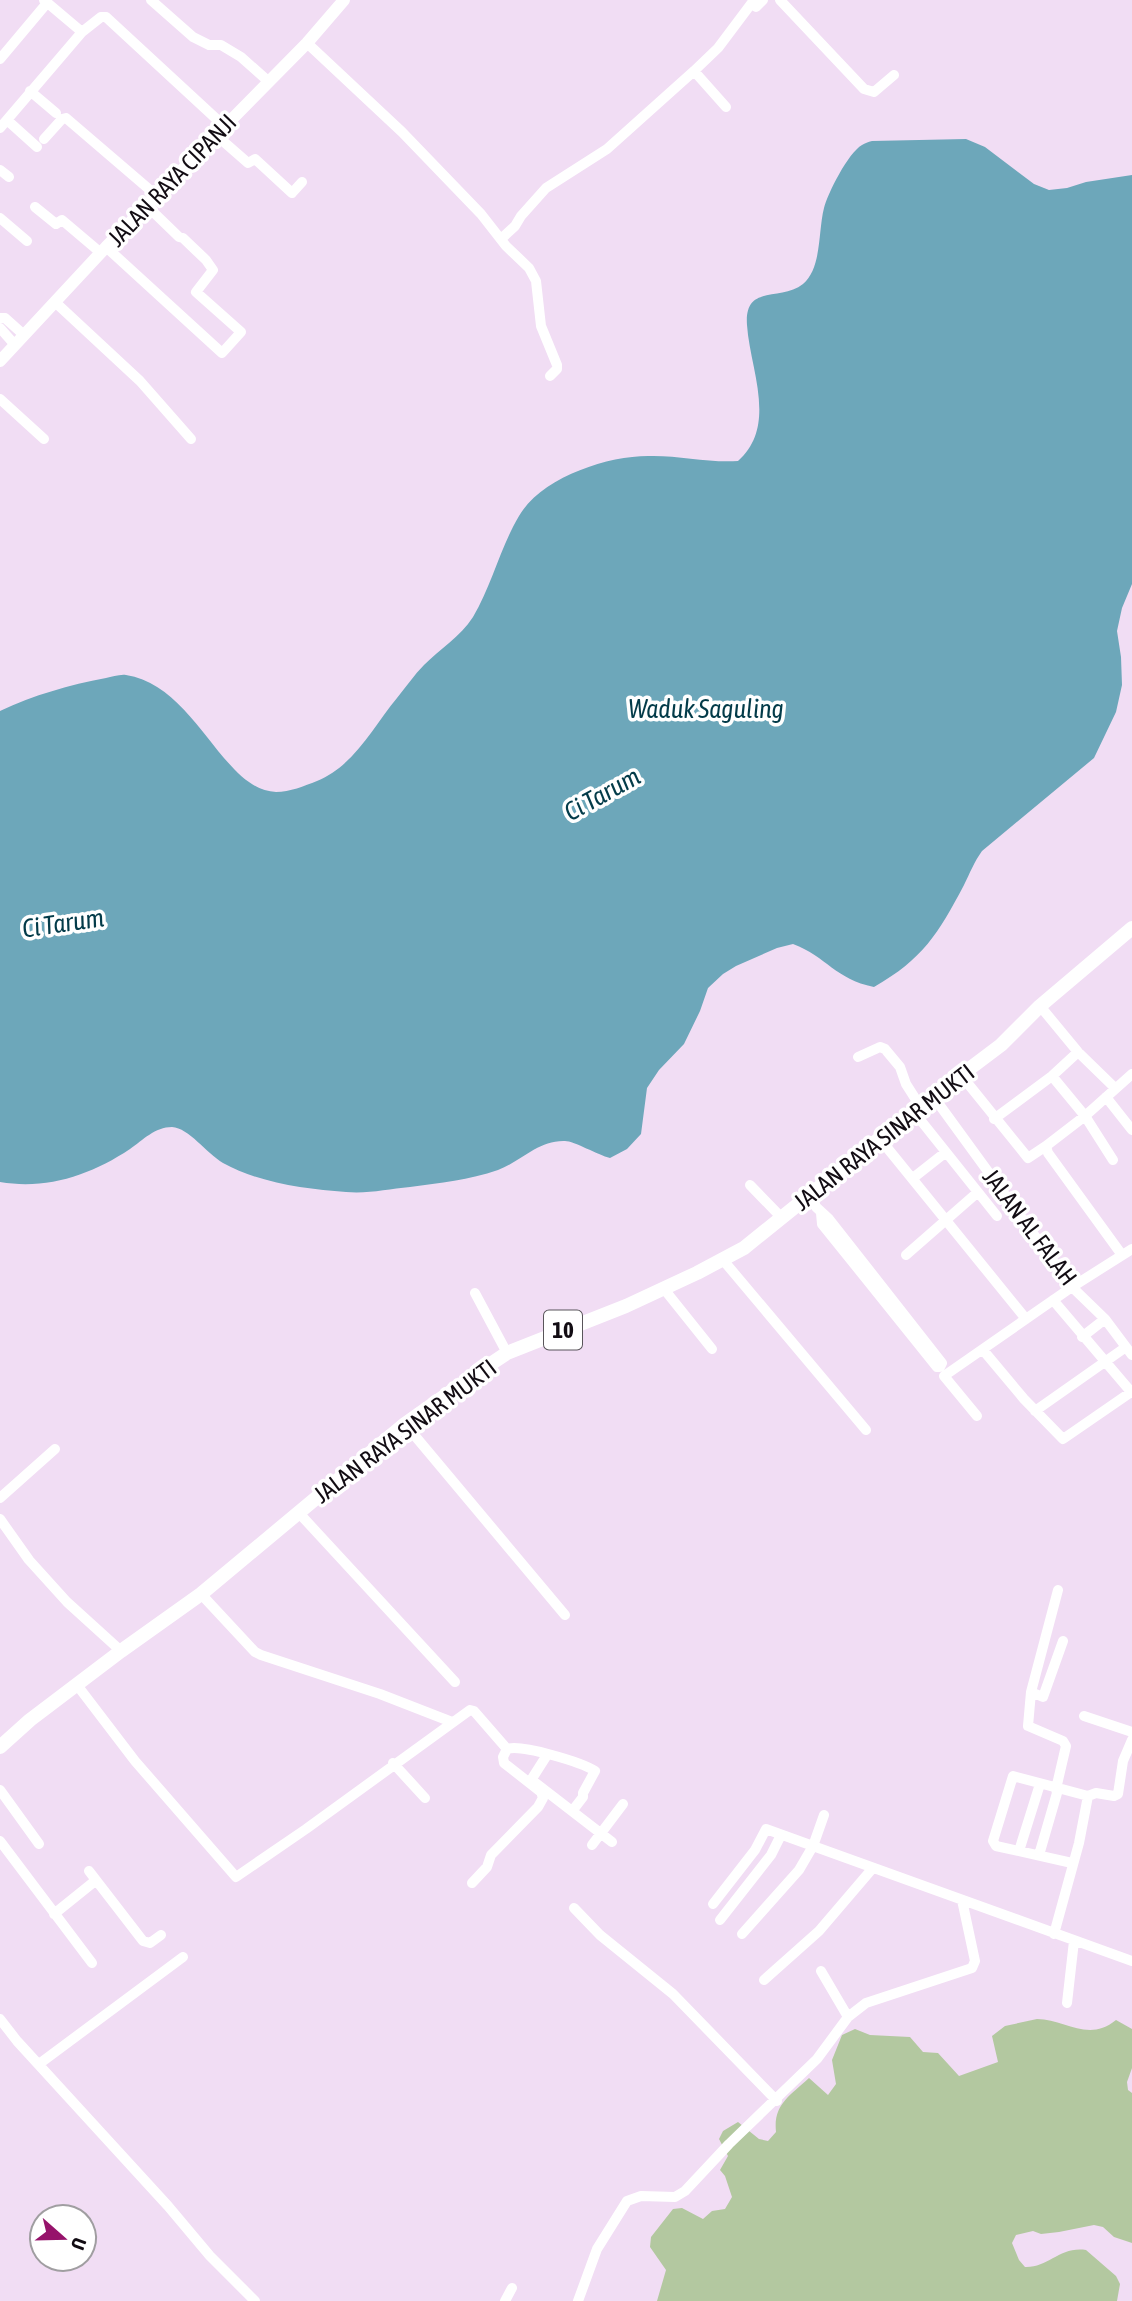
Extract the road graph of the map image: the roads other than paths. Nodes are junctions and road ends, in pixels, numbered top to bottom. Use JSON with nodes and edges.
{"nodes":[{"id":1,"x":151,"y":0,"type":"edge"},
{"id":2,"x":344,"y":0,"type":"edge"},
{"id":3,"x":780,"y":0,"type":"edge"},
{"id":4,"x":46,"y":1,"type":"edge"},
{"id":5,"x":758,"y":2,"type":"edge"},
{"id":6,"x":82,"y":32,"type":"junction"},
{"id":7,"x":307,"y":43,"type":"junction"},
{"id":8,"x":0,"y":59,"type":"edge"},
{"id":9,"x":694,"y":71,"type":"junction"},
{"id":10,"x":894,"y":75,"type":"dead end"},
{"id":11,"x":268,"y":81,"type":"junction"},
{"id":12,"x":30,"y":91,"type":"junction"},
{"id":13,"x":726,"y":107,"type":"dead end"},
{"id":14,"x":56,"y":113,"type":"dead end"},
{"id":15,"x":3,"y":124,"type":"edge"},
{"id":16,"x":220,"y":130,"type":"junction"},
{"id":17,"x":302,"y":183,"type":"dead end"},
{"id":18,"x":157,"y":196,"type":"junction"},
{"id":19,"x":147,"y":206,"type":"junction"},
{"id":20,"x":35,"y":207,"type":"dead end"},
{"id":21,"x":0,"y":218,"type":"edge"},
{"id":22,"x":501,"y":239,"type":"junction"},
{"id":23,"x":27,"y":241,"type":"dead end"},
{"id":24,"x":104,"y":250,"type":"junction"},
{"id":25,"x":55,"y":302,"type":"junction"},
{"id":26,"x":0,"y":318,"type":"edge"},
{"id":27,"x":0,"y":328,"type":"edge"},
{"id":28,"x":19,"y":340,"type":"junction"},
{"id":29,"x":0,"y":361,"type":"edge"},
{"id":30,"x":550,"y":376,"type":"dead end"},
{"id":31,"x":0,"y":399,"type":"edge"},
{"id":32,"x":44,"y":439,"type":"dead end"},
{"id":33,"x":191,"y":439,"type":"dead end"},
{"id":34,"x":1132,"y":928,"type":"edge"},
{"id":35,"x":1040,"y":1006,"type":"junction"},
{"id":36,"x":1078,"y":1052,"type":"junction"},
{"id":37,"x":858,"y":1057,"type":"dead end"},
{"id":38,"x":1132,"y":1074,"type":"edge"},
{"id":39,"x":961,"y":1075,"type":"junction"},
{"id":40,"x":1052,"y":1076,"type":"junction"},
{"id":41,"x":1115,"y":1088,"type":"junction"},
{"id":42,"x":933,"y":1096,"type":"junction"},
{"id":43,"x":1106,"y":1097,"type":"junction"},
{"id":44,"x":917,"y":1109,"type":"junction"},
{"id":45,"x":1085,"y":1116,"type":"junction"},
{"id":46,"x":994,"y":1119,"type":"junction"},
{"id":47,"x":1132,"y":1130,"type":"edge"},
{"id":48,"x":880,"y":1139,"type":"junction"},
{"id":49,"x":1046,"y":1146,"type":"junction"},
{"id":50,"x":946,"y":1152,"type":"junction"},
{"id":51,"x":1113,"y":1160,"type":"dead end"},
{"id":52,"x":913,"y":1178,"type":"junction"},
{"id":53,"x":750,"y":1185,"type":"dead end"},
{"id":54,"x":978,"y":1192,"type":"junction"},
{"id":55,"x":811,"y":1194,"type":"junction"},
{"id":56,"x":997,"y":1216,"type":"dead end"},
{"id":57,"x":781,"y":1217,"type":"junction"},
{"id":58,"x":947,"y":1219,"type":"junction"},
{"id":59,"x":1132,"y":1249,"type":"edge"},
{"id":60,"x":905,"y":1255,"type":"dead end"},
{"id":61,"x":1122,"y":1255,"type":"junction"},
{"id":62,"x":723,"y":1260,"type":"junction"},
{"id":63,"x":1072,"y":1287,"type":"junction"},
{"id":64,"x":664,"y":1289,"type":"junction"},
{"id":65,"x":880,"y":1289,"type":"junction"},
{"id":66,"x":475,"y":1293,"type":"dead end"},
{"id":67,"x":1053,"y":1300,"type":"junction"},
{"id":68,"x":1026,"y":1319,"type":"junction"},
{"id":69,"x":1105,"y":1319,"type":"junction"},
{"id":70,"x":1082,"y":1337,"type":"junction"},
{"id":71,"x":712,"y":1349,"type":"dead end"},
{"id":72,"x":983,"y":1350,"type":"junction"},
{"id":73,"x":1129,"y":1351,"type":"edge"},
{"id":74,"x":507,"y":1353,"type":"junction"},
{"id":75,"x":1105,"y":1362,"type":"junction"},
{"id":76,"x":1132,"y":1393,"type":"edge"},
{"id":77,"x":1035,"y":1411,"type":"junction"},
{"id":78,"x":977,"y":1416,"type":"dead end"},
{"id":79,"x":405,"y":1424,"type":"junction"},
{"id":80,"x":866,"y":1430,"type":"dead end"},
{"id":81,"x":55,"y":1448,"type":"dead end"},
{"id":82,"x":0,"y":1498,"type":"edge"},
{"id":83,"x":298,"y":1513,"type":"junction"},
{"id":84,"x":0,"y":1519,"type":"edge"},
{"id":85,"x":1058,"y":1590,"type":"dead end"},
{"id":86,"x":201,"y":1594,"type":"junction"},
{"id":87,"x":565,"y":1615,"type":"dead end"},
{"id":88,"x":1063,"y":1641,"type":"dead end"},
{"id":89,"x":121,"y":1651,"type":"junction"},
{"id":90,"x":455,"y":1682,"type":"dead end"},
{"id":91,"x":78,"y":1685,"type":"junction"},
{"id":92,"x":1031,"y":1692,"type":"junction"},
{"id":93,"x":1084,"y":1716,"type":"dead end"},
{"id":94,"x":452,"y":1722,"type":"junction"},
{"id":95,"x":1132,"y":1732,"type":"edge"},
{"id":96,"x":1132,"y":1740,"type":"edge"},
{"id":97,"x":0,"y":1747,"type":"edge"},
{"id":98,"x":508,"y":1749,"type":"junction"},
{"id":99,"x":547,"y":1755,"type":"junction"},
{"id":100,"x":393,"y":1763,"type":"junction"},
{"id":101,"x":1040,"y":1784,"type":"junction"},
{"id":102,"x":1056,"y":1788,"type":"junction"},
{"id":103,"x":0,"y":1790,"type":"edge"},
{"id":104,"x":1088,"y":1796,"type":"junction"},
{"id":105,"x":425,"y":1798,"type":"dead end"},
{"id":106,"x":623,"y":1804,"type":"dead end"},
{"id":107,"x":573,"y":1810,"type":"junction"},
{"id":108,"x":824,"y":1815,"type":"dead end"},
{"id":109,"x":601,"y":1832,"type":"junction"},
{"id":110,"x":781,"y":1835,"type":"junction"},
{"id":111,"x":0,"y":1841,"type":"edge"},
{"id":112,"x":612,"y":1842,"type":"dead end"},
{"id":113,"x":38,"y":1844,"type":"dead end"},
{"id":114,"x":592,"y":1845,"type":"dead end"},
{"id":115,"x":813,"y":1846,"type":"junction"},
{"id":116,"x":1019,"y":1851,"type":"junction"},
{"id":117,"x":1039,"y":1855,"type":"junction"},
{"id":118,"x":1072,"y":1863,"type":"junction"},
{"id":119,"x":872,"y":1869,"type":"junction"},
{"id":120,"x":89,"y":1871,"type":"dead end"},
{"id":121,"x":96,"y":1881,"type":"junction"},
{"id":122,"x":472,"y":1883,"type":"dead end"},
{"id":123,"x":962,"y":1900,"type":"junction"},
{"id":124,"x":713,"y":1904,"type":"dead end"},
{"id":125,"x":574,"y":1908,"type":"dead end"},
{"id":126,"x":54,"y":1914,"type":"junction"},
{"id":127,"x":720,"y":1920,"type":"dead end"},
{"id":128,"x":742,"y":1934,"type":"dead end"},
{"id":129,"x":1054,"y":1934,"type":"junction"},
{"id":130,"x":161,"y":1935,"type":"dead end"},
{"id":131,"x":1074,"y":1941,"type":"junction"},
{"id":132,"x":183,"y":1957,"type":"dead end"},
{"id":133,"x":1132,"y":1961,"type":"edge"},
{"id":134,"x":92,"y":1963,"type":"dead end"},
{"id":135,"x":821,"y":1971,"type":"dead end"},
{"id":136,"x":764,"y":1980,"type":"dead end"},
{"id":137,"x":1067,"y":2003,"type":"dead end"},
{"id":138,"x":848,"y":2017,"type":"junction"},
{"id":139,"x":0,"y":2019,"type":"edge"},
{"id":140,"x":38,"y":2064,"type":"junction"},
{"id":141,"x":777,"y":2101,"type":"junction"},
{"id":142,"x":512,"y":2288,"type":"dead end"},
{"id":143,"x":255,"y":2301,"type":"edge"},
{"id":144,"x":505,"y":2301,"type":"edge"},
{"id":145,"x":578,"y":2301,"type":"edge"}],
"edges":[{"from":1,"to":11,"type":"street"},
{"from":2,"to":7,"type":"main road","name":"JALAN RAYA CIPANJI"},
{"from":3,"to":10,"type":"street"},
{"from":4,"to":6,"type":"street"},
{"from":4,"to":8,"type":"street"},
{"from":5,"to":9,"type":"street"},
{"from":6,"to":12,"type":"street"},
{"from":6,"to":16,"type":"street"},
{"from":7,"to":11,"type":"main road","name":"JALAN RAYA CIPANJI"},
{"from":7,"to":22,"type":"street"},
{"from":9,"to":13,"type":"street"},
{"from":9,"to":22,"type":"street"},
{"from":11,"to":16,"type":"main road","name":"JALAN RAYA CIPANJI"},
{"from":12,"to":14,"type":"street"},
{"from":12,"to":15,"type":"street"},
{"from":15,"to":18,"type":"street"},
{"from":16,"to":17,"type":"street"},
{"from":16,"to":18,"type":"main road","name":"JALAN RAYA CIPANJI"},
{"from":18,"to":19,"type":"main road","name":"JALAN RAYA CIPANJI"},
{"from":19,"to":24,"type":"main road","name":"JALAN RAYA CIPANJI"},
{"from":19,"to":24,"type":"street"},
{"from":20,"to":24,"type":"street"},
{"from":21,"to":23,"type":"street"},
{"from":22,"to":30,"type":"street"},
{"from":24,"to":25,"type":"main road","name":"JALAN RAYA CIPANJI"},
{"from":25,"to":28,"type":"main road","name":"JALAN RAYA CIPANJI"},
{"from":25,"to":33,"type":"street"},
{"from":26,"to":28,"type":"street"},
{"from":27,"to":28,"type":"street"},
{"from":28,"to":29,"type":"main road","name":"JALAN RAYA CIPANJI"},
{"from":31,"to":32,"type":"street"},
{"from":34,"to":35,"type":"highway","name":"JALAN RAYA SINAR MUKTI","number":"10"},
{"from":35,"to":36,"type":"street"},
{"from":35,"to":39,"type":"highway","name":"JALAN RAYA SINAR MUKTI","number":"10"},
{"from":36,"to":40,"type":"street"},
{"from":36,"to":41,"type":"street"},
{"from":37,"to":44,"type":"street"},
{"from":38,"to":41,"type":"street"},
{"from":39,"to":42,"type":"highway","name":"JALAN RAYA SINAR MUKTI","number":"10"},
{"from":39,"to":46,"type":"street"},
{"from":40,"to":45,"type":"street"},
{"from":40,"to":46,"type":"street"},
{"from":41,"to":43,"type":"street"},
{"from":42,"to":44,"type":"highway","name":"JALAN RAYA SINAR MUKTI","number":"10"},
{"from":42,"to":63,"type":"street","name":"JALAN AL FALAH"},
{"from":43,"to":45,"type":"street"},
{"from":43,"to":47,"type":"street"},
{"from":44,"to":48,"type":"highway","name":"JALAN RAYA SINAR MUKTI","number":"10"},
{"from":44,"to":50,"type":"street"},
{"from":45,"to":49,"type":"street"},
{"from":45,"to":51,"type":"street"},
{"from":46,"to":49,"type":"street"},
{"from":48,"to":52,"type":"street"},
{"from":48,"to":55,"type":"highway","name":"JALAN RAYA SINAR MUKTI","number":"10"},
{"from":49,"to":61,"type":"street"},
{"from":50,"to":52,"type":"street"},
{"from":50,"to":54,"type":"street"},
{"from":52,"to":58,"type":"street"},
{"from":53,"to":57,"type":"street"},
{"from":54,"to":56,"type":"street"},
{"from":54,"to":58,"type":"street"},
{"from":55,"to":57,"type":"highway","name":"JALAN RAYA SINAR MUKTI","number":"10"},
{"from":55,"to":65,"type":"street"},
{"from":57,"to":62,"type":"highway","name":"JALAN RAYA SINAR MUKTI","number":"10"},
{"from":58,"to":60,"type":"street"},
{"from":58,"to":68,"type":"street"},
{"from":59,"to":61,"type":"street"},
{"from":61,"to":63,"type":"street"},
{"from":62,"to":64,"type":"highway","name":"JALAN RAYA SINAR MUKTI","number":"10"},
{"from":62,"to":80,"type":"street"},
{"from":63,"to":67,"type":"street"},
{"from":63,"to":69,"type":"street","name":"JALAN AL FALAH"},
{"from":64,"to":71,"type":"street"},
{"from":64,"to":74,"type":"highway","name":"JALAN RAYA SINAR MUKTI","number":"10"},
{"from":65,"to":65,"type":"street"},
{"from":66,"to":74,"type":"street"},
{"from":67,"to":68,"type":"street"},
{"from":67,"to":70,"type":"street"},
{"from":68,"to":72,"type":"street"},
{"from":69,"to":70,"type":"street"},
{"from":69,"to":73,"type":"street","name":"JALAN AL FALAH"},
{"from":70,"to":75,"type":"street"},
{"from":72,"to":77,"type":"street"},
{"from":72,"to":78,"type":"street"},
{"from":73,"to":75,"type":"street"},
{"from":74,"to":79,"type":"highway","name":"JALAN RAYA SINAR MUKTI","number":"10"},
{"from":75,"to":76,"type":"street"},
{"from":75,"to":77,"type":"street"},
{"from":76,"to":77,"type":"street"},
{"from":79,"to":83,"type":"highway","name":"JALAN RAYA SINAR MUKTI","number":"10"},
{"from":79,"to":87,"type":"street"},
{"from":81,"to":82,"type":"street"},
{"from":83,"to":86,"type":"highway","name":"JALAN RAYA SINAR MUKTI","number":"10"},
{"from":83,"to":90,"type":"street"},
{"from":84,"to":89,"type":"street"},
{"from":85,"to":92,"type":"street"},
{"from":86,"to":89,"type":"highway","name":"JALAN RAYA SINAR MUKTI","number":"10"},
{"from":86,"to":94,"type":"street"},
{"from":88,"to":92,"type":"street"},
{"from":89,"to":91,"type":"highway","name":"JALAN RAYA SINAR MUKTI","number":"10"},
{"from":91,"to":97,"type":"highway","name":"JALAN RAYA SINAR MUKTI","number":"10"},
{"from":91,"to":100,"type":"street"},
{"from":92,"to":102,"type":"street"},
{"from":93,"to":95,"type":"street"},
{"from":94,"to":98,"type":"street"},
{"from":94,"to":100,"type":"street"},
{"from":96,"to":104,"type":"street"},
{"from":98,"to":99,"type":"street"},
{"from":98,"to":122,"type":"street"},
{"from":99,"to":107,"type":"street"},
{"from":99,"to":107,"type":"street"},
{"from":100,"to":105,"type":"street"},
{"from":101,"to":102,"type":"street"},
{"from":101,"to":116,"type":"street"},
{"from":101,"to":116,"type":"street"},
{"from":102,"to":104,"type":"street"},
{"from":102,"to":117,"type":"street"},
{"from":103,"to":113,"type":"street"},
{"from":104,"to":118,"type":"street"},
{"from":106,"to":109,"type":"street"},
{"from":107,"to":109,"type":"street"},
{"from":108,"to":115,"type":"street"},
{"from":109,"to":112,"type":"street"},
{"from":109,"to":114,"type":"street"},
{"from":110,"to":115,"type":"street"},
{"from":110,"to":124,"type":"street"},
{"from":110,"to":127,"type":"street"},
{"from":111,"to":126,"type":"street"},
{"from":115,"to":119,"type":"street"},
{"from":115,"to":128,"type":"street"},
{"from":116,"to":117,"type":"street"},
{"from":117,"to":118,"type":"street"},
{"from":118,"to":129,"type":"street"},
{"from":119,"to":123,"type":"street"},
{"from":119,"to":136,"type":"street"},
{"from":120,"to":121,"type":"street"},
{"from":121,"to":126,"type":"street"},
{"from":121,"to":130,"type":"street"},
{"from":123,"to":129,"type":"street"},
{"from":123,"to":138,"type":"street"},
{"from":125,"to":141,"type":"street"},
{"from":126,"to":134,"type":"street"},
{"from":129,"to":131,"type":"street"},
{"from":131,"to":133,"type":"street"},
{"from":131,"to":137,"type":"street"},
{"from":132,"to":140,"type":"street"},
{"from":135,"to":138,"type":"street"},
{"from":138,"to":141,"type":"street"},
{"from":139,"to":140,"type":"street"},
{"from":140,"to":143,"type":"street"},
{"from":141,"to":145,"type":"street"},
{"from":142,"to":144,"type":"street"}]}
